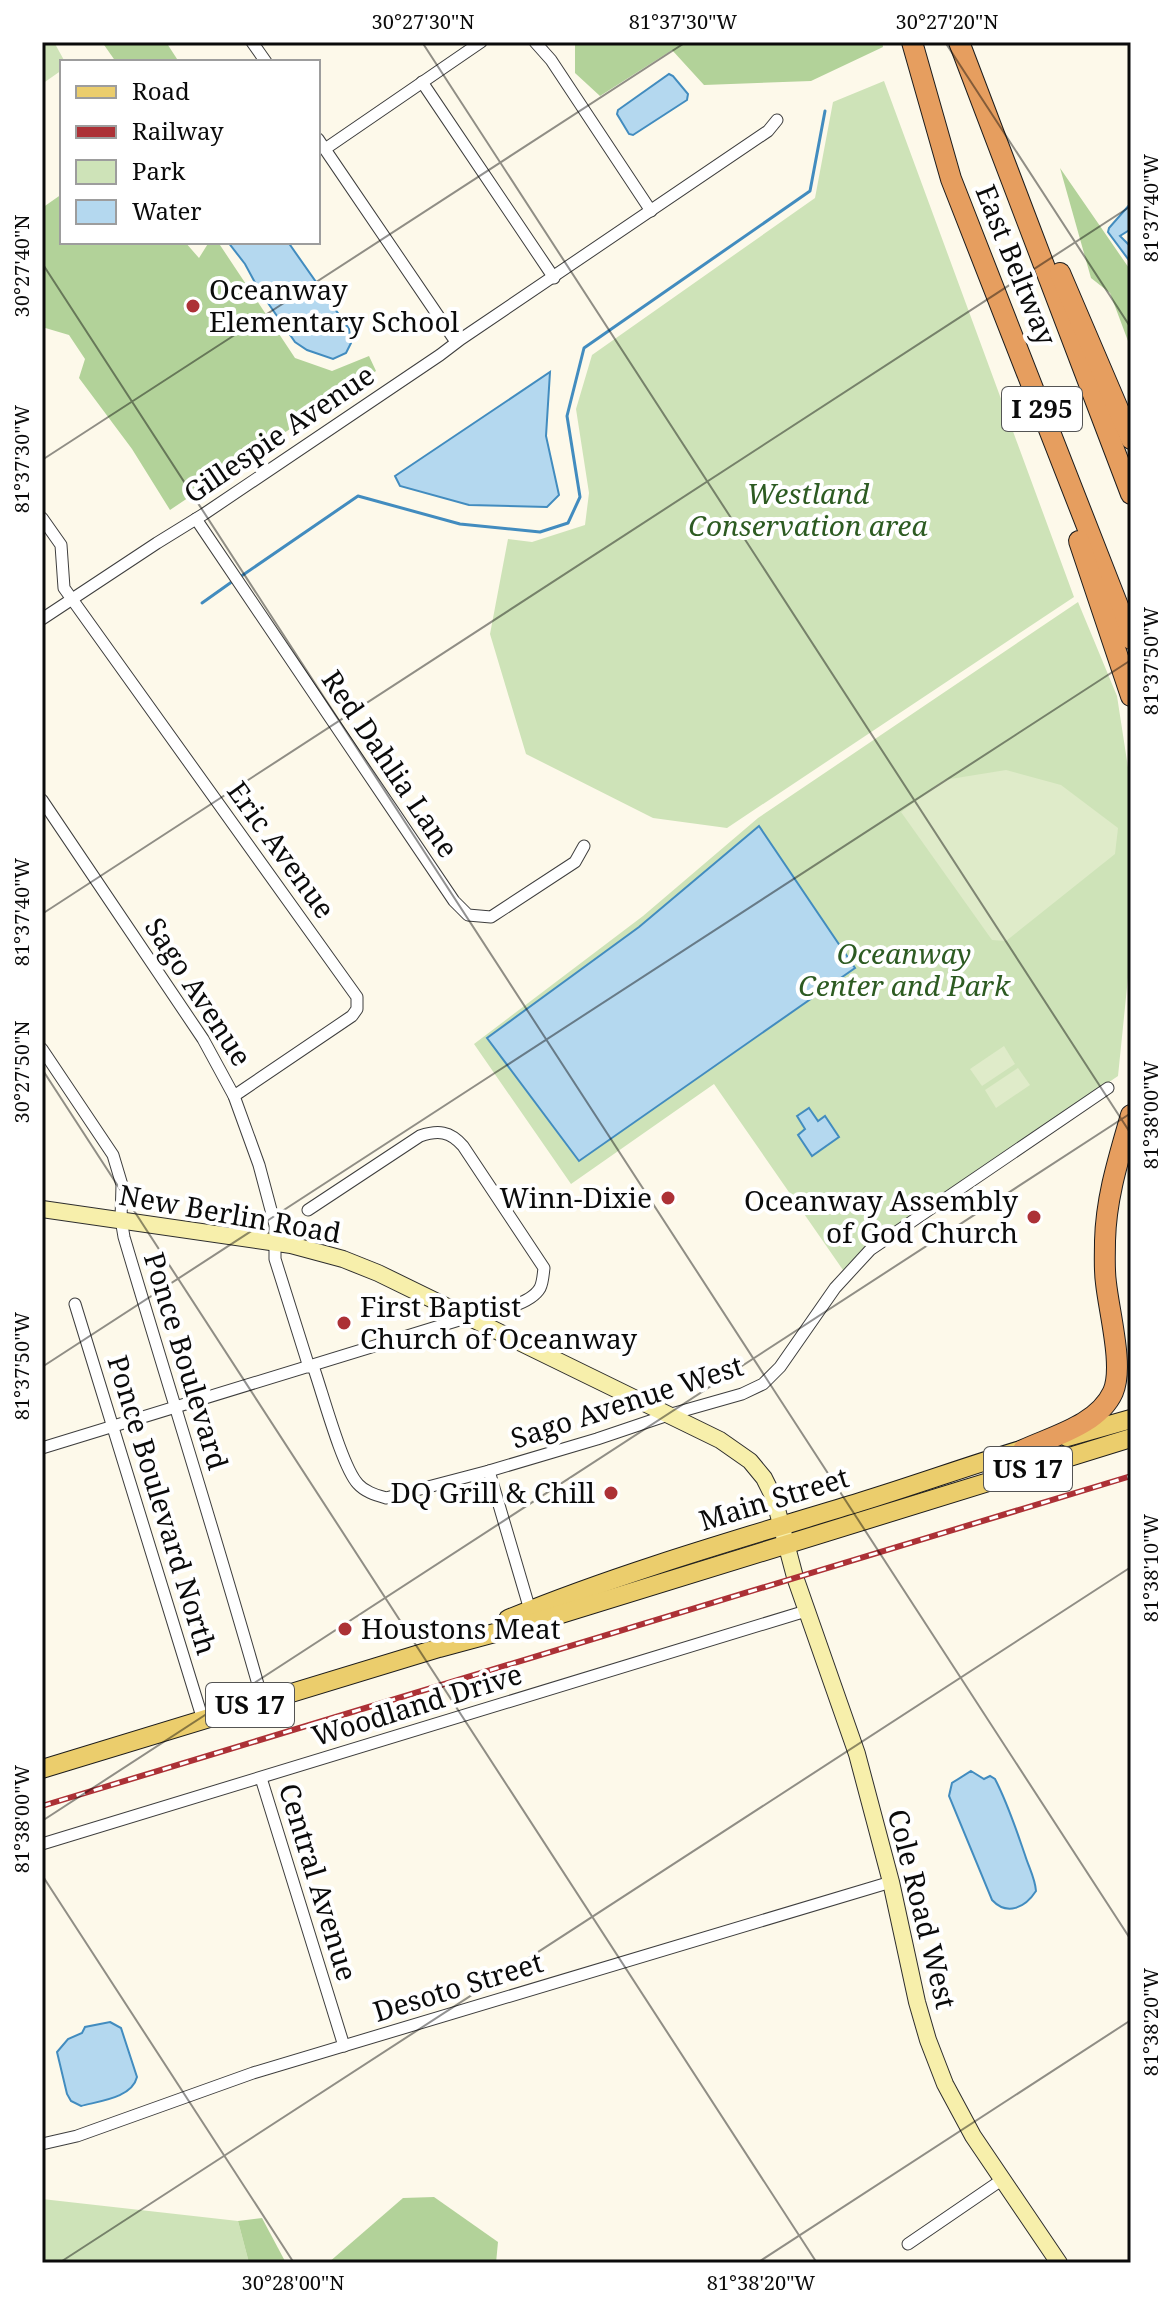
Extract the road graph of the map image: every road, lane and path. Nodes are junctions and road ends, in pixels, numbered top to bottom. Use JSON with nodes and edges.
{"nodes":[{"id":1,"x":252,"y":42,"type":"edge"},
{"id":2,"x":481,"y":42,"type":"edge"},
{"id":3,"x":535,"y":42,"type":"edge"},
{"id":4,"x":912,"y":42,"type":"edge"},
{"id":5,"x":959,"y":42,"type":"edge"},
{"id":6,"x":265,"y":60,"type":"edge"},
{"id":7,"x":422,"y":82,"type":"junction"},
{"id":8,"x":982,"y":105,"type":"junction"},
{"id":9,"x":777,"y":120,"type":"dead end"},
{"id":10,"x":322,"y":144,"type":"edge"},
{"id":11,"x":951,"y":179,"type":"junction"},
{"id":12,"x":651,"y":211,"type":"junction"},
{"id":13,"x":554,"y":278,"type":"junction"},
{"id":14,"x":456,"y":342,"type":"junction"},
{"id":15,"x":1131,"y":439,"type":"edge"},
{"id":16,"x":1131,"y":494,"type":"edge"},
{"id":17,"x":42,"y":518,"type":"edge"},
{"id":18,"x":196,"y":519,"type":"junction"},
{"id":19,"x":72,"y":599,"type":"junction"},
{"id":20,"x":42,"y":619,"type":"edge"},
{"id":21,"x":1131,"y":639,"type":"edge"},
{"id":22,"x":1131,"y":696,"type":"edge"},
{"id":23,"x":42,"y":800,"type":"edge"},
{"id":24,"x":584,"y":846,"type":"dead end"},
{"id":25,"x":42,"y":1049,"type":"edge"},
{"id":26,"x":1108,"y":1088,"type":"dead end"},
{"id":27,"x":234,"y":1096,"type":"junction"},
{"id":28,"x":1131,"y":1115,"type":"edge"},
{"id":29,"x":42,"y":1209,"type":"edge"},
{"id":30,"x":308,"y":1210,"type":"dead end"},
{"id":31,"x":121,"y":1219,"type":"junction"},
{"id":32,"x":274,"y":1242,"type":"junction"},
{"id":33,"x":1105,"y":1280,"type":"junction"},
{"id":34,"x":75,"y":1304,"type":"dead end"},
{"id":35,"x":469,"y":1317,"type":"junction"},
{"id":36,"x":311,"y":1367,"type":"junction"},
{"id":37,"x":1131,"y":1367,"type":"edge"},
{"id":38,"x":174,"y":1408,"type":"junction"},
{"id":39,"x":668,"y":1415,"type":"junction"},
{"id":40,"x":1131,"y":1419,"type":"edge"},
{"id":41,"x":113,"y":1427,"type":"junction"},
{"id":42,"x":1131,"y":1438,"type":"edge"},
{"id":43,"x":42,"y":1448,"type":"edge"},
{"id":44,"x":1023,"y":1450,"type":"junction"},
{"id":45,"x":489,"y":1471,"type":"junction"},
{"id":46,"x":386,"y":1498,"type":"joint"},
{"id":47,"x":784,"y":1534,"type":"junction"},
{"id":48,"x":530,"y":1610,"type":"junction"},
{"id":49,"x":806,"y":1611,"type":"junction"},
{"id":50,"x":439,"y":1648,"type":"junction"},
{"id":51,"x":263,"y":1702,"type":"junction"},
{"id":52,"x":203,"y":1720,"type":"junction"},
{"id":53,"x":42,"y":1769,"type":"edge"},
{"id":54,"x":261,"y":1778,"type":"junction"},
{"id":55,"x":42,"y":1844,"type":"edge"},
{"id":56,"x":891,"y":1882,"type":"junction"},
{"id":57,"x":344,"y":2046,"type":"junction"},
{"id":58,"x":42,"y":2144,"type":"edge"},
{"id":59,"x":1003,"y":2179,"type":"junction"},
{"id":60,"x":908,"y":2244,"type":"dead end"},
{"id":61,"x":1059,"y":2263,"type":"edge"}],
"edges":[{"from":1,"to":6,"type":"street"},
{"from":2,"to":7,"type":"street"},
{"from":3,"to":12,"type":"street"},
{"from":4,"to":11,"type":"highway","name":"East Beltway","number":"I 295"},
{"from":5,"to":8,"type":"highway","name":"East Beltway","number":"I 295"},
{"from":7,"to":10,"type":"street"},
{"from":7,"to":13,"type":"street"},
{"from":8,"to":15,"type":"highway"},
{"from":8,"to":16,"type":"highway","name":"East Beltway","number":"I 295"},
{"from":9,"to":12,"type":"street","name":"Gillespie Avenue"},
{"from":10,"to":14,"type":"street"},
{"from":11,"to":21,"type":"highway","name":"East Beltway","number":"I 295"},
{"from":11,"to":22,"type":"highway"},
{"from":12,"to":13,"type":"street","name":"Gillespie Avenue"},
{"from":13,"to":14,"type":"street","name":"Gillespie Avenue"},
{"from":14,"to":18,"type":"street","name":"Gillespie Avenue"},
{"from":17,"to":19,"type":"street"},
{"from":18,"to":19,"type":"street","name":"Gillespie Avenue"},
{"from":18,"to":24,"type":"street","name":"Red Dahlia Lane"},
{"from":19,"to":20,"type":"street","name":"Gillespie Avenue"},
{"from":19,"to":27,"type":"street","name":"Eric Avenue"},
{"from":23,"to":27,"type":"street","name":"Sago Avenue"},
{"from":25,"to":31,"type":"street","name":"Ponce Boulevard"},
{"from":26,"to":39,"type":"street","name":"Sago Avenue West"},
{"from":27,"to":32,"type":"street","name":"Sago Avenue"},
{"from":28,"to":33,"type":"highway"},
{"from":29,"to":31,"type":"street","name":"New Berlin Road"},
{"from":30,"to":35,"type":"street"},
{"from":31,"to":32,"type":"street","name":"New Berlin Road"},
{"from":31,"to":38,"type":"street","name":"Ponce Boulevard"},
{"from":32,"to":35,"type":"street","name":"New Berlin Road"},
{"from":32,"to":36,"type":"street","name":"Sago Avenue"},
{"from":33,"to":37,"type":"highway"},
{"from":33,"to":44,"type":"highway"},
{"from":34,"to":41,"type":"street","name":"Ponce Boulevard North"},
{"from":35,"to":36,"type":"street"},
{"from":35,"to":39,"type":"street","name":"New Berlin Road"},
{"from":36,"to":38,"type":"street"},
{"from":36,"to":46,"type":"street","name":"Sago Avenue"},
{"from":38,"to":41,"type":"street"},
{"from":38,"to":51,"type":"street","name":"Ponce Boulevard"},
{"from":39,"to":45,"type":"street","name":"Sago Avenue West"},
{"from":39,"to":47,"type":"street","name":"New Berlin Road"},
{"from":40,"to":44,"type":"main road","name":"Main Street","number":"US 17"},
{"from":41,"to":43,"type":"street"},
{"from":41,"to":52,"type":"street","name":"Ponce Boulevard North"},
{"from":42,"to":47,"type":"main road","name":"Main Street","number":"US 17"},
{"from":44,"to":47,"type":"main road","name":"Main Street","number":"US 17"},
{"from":45,"to":46,"type":"street","name":"Sago Avenue West"},
{"from":45,"to":48,"type":"street"},
{"from":47,"to":48,"type":"main road","name":"Main Street","number":"US 17"},
{"from":47,"to":49,"type":"street","name":"Cole Road West"},
{"from":47,"to":50,"type":"main road","name":"Main Street","number":"US 17"},
{"from":48,"to":50,"type":"main road","name":"Main Street","number":"US 17"},
{"from":49,"to":54,"type":"street","name":"Woodland Drive"},
{"from":49,"to":56,"type":"street","name":"Cole Road West"},
{"from":50,"to":51,"type":"main road","name":"Main Street","number":"US 17"},
{"from":51,"to":52,"type":"main road","name":"Main Street","number":"US 17"},
{"from":52,"to":53,"type":"main road","name":"Main Street","number":"US 17"},
{"from":54,"to":55,"type":"street","name":"Woodland Drive"},
{"from":54,"to":57,"type":"street","name":"Central Avenue"},
{"from":56,"to":57,"type":"street","name":"Desoto Street"},
{"from":56,"to":59,"type":"street","name":"Cole Road West"},
{"from":57,"to":58,"type":"street","name":"Desoto Street"},
{"from":59,"to":60,"type":"street"},
{"from":59,"to":61,"type":"street","name":"Cole Road West"}]}
